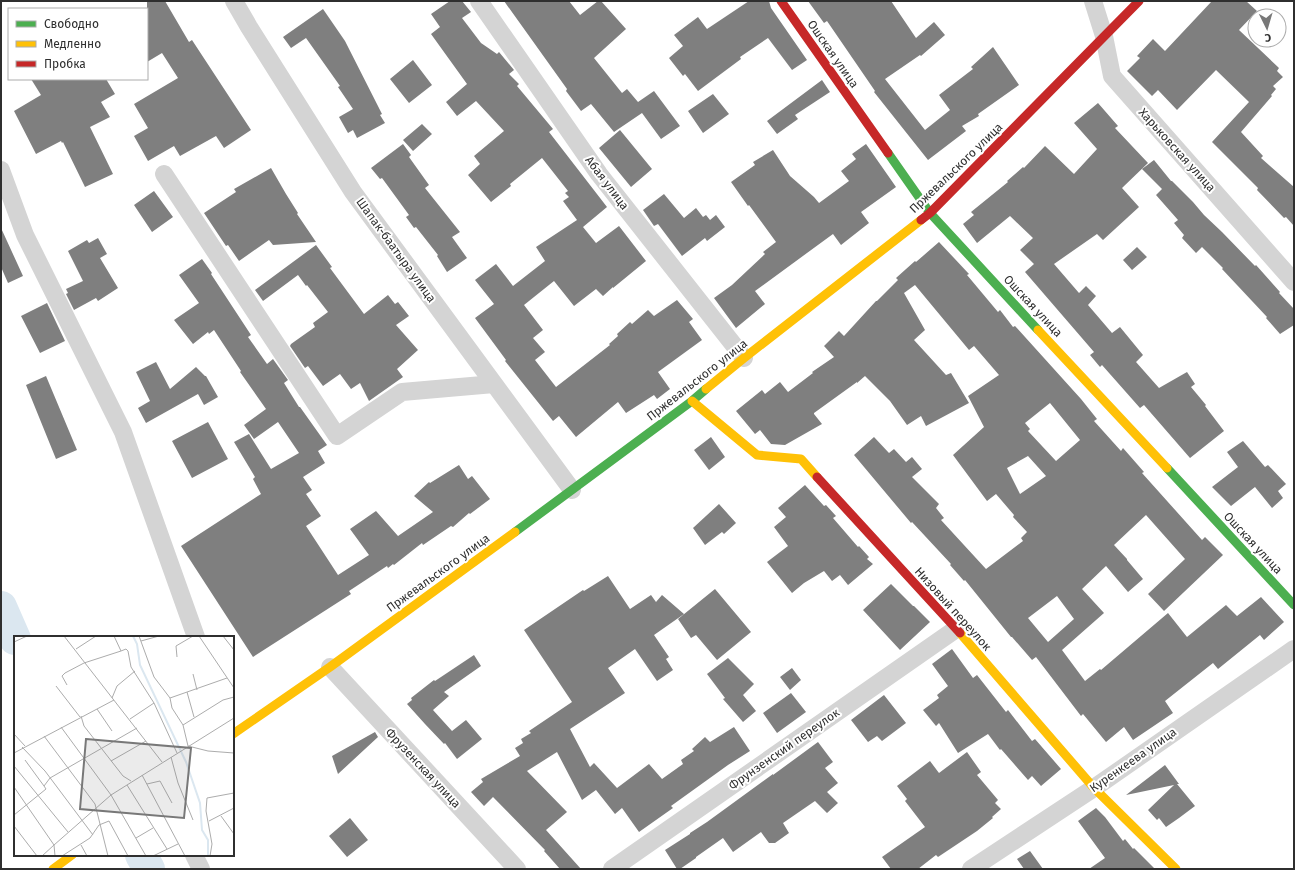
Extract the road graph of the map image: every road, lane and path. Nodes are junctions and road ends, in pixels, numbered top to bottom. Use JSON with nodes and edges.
{"nodes":[{"id":1,"x":234,"y":1,"type":"edge"},
{"id":2,"x":479,"y":1,"type":"edge"},
{"id":3,"x":782,"y":1,"type":"edge"},
{"id":4,"x":1093,"y":1,"type":"edge"},
{"id":5,"x":1139,"y":1,"type":"edge"},
{"id":6,"x":1104,"y":36,"type":"junction"},
{"id":7,"x":1,"y":170,"type":"edge"},
{"id":8,"x":164,"y":174,"type":"dead end"},
{"id":9,"x":930,"y":213,"type":"junction"},
{"id":10,"x":1294,"y":282,"type":"edge"},
{"id":11,"x":744,"y":358,"type":"junction"},
{"id":12,"x":494,"y":384,"type":"junction"},
{"id":13,"x":692,"y":401,"type":"junction"},
{"id":14,"x":572,"y":490,"type":"junction"},
{"id":15,"x":1294,"y":605,"type":"edge"},
{"id":16,"x":956,"y":629,"type":"junction"},
{"id":17,"x":196,"y":636,"type":"edge"},
{"id":18,"x":1294,"y":649,"type":"edge"},
{"id":19,"x":330,"y":667,"type":"junction"},
{"id":20,"x":234,"y":733,"type":"edge"},
{"id":21,"x":1094,"y":788,"type":"junction"},
{"id":22,"x":194,"y":856,"type":"edge"},
{"id":23,"x":68,"y":858,"type":"edge"},
{"id":24,"x":53,"y":869,"type":"edge"},
{"id":25,"x":201,"y":869,"type":"edge"},
{"id":26,"x":517,"y":869,"type":"edge"},
{"id":27,"x":612,"y":869,"type":"edge"},
{"id":28,"x":971,"y":869,"type":"edge"},
{"id":29,"x":1176,"y":869,"type":"edge"}],
"edges":[{"from":1,"to":12,"type":"street","name":"Шапак-баатыра улица"},
{"from":2,"to":11,"type":"street","name":"Абая улица"},
{"from":3,"to":9,"type":"street","name":"Ошская улица"},
{"from":4,"to":6,"type":"street","name":"Харьковская улица"},
{"from":5,"to":6,"type":"street","name":"Пржевальского улица"},
{"from":6,"to":9,"type":"street","name":"Пржевальского улица"},
{"from":6,"to":10,"type":"street","name":"Харьковская улица"},
{"from":7,"to":17,"type":"street"},
{"from":8,"to":12,"type":"street"},
{"from":9,"to":11,"type":"street","name":"Пржевальского улица"},
{"from":9,"to":15,"type":"street","name":"Ошская улица"},
{"from":11,"to":13,"type":"street","name":"Пржевальского улица"},
{"from":12,"to":14,"type":"street","name":"Шапак-баатыра улица"},
{"from":13,"to":14,"type":"street","name":"Пржевальского улица"},
{"from":13,"to":16,"type":"street","name":"Низовый переулок"},
{"from":14,"to":19,"type":"street","name":"Пржевальского улица"},
{"from":16,"to":21,"type":"street","name":"Низовый переулок"},
{"from":16,"to":27,"type":"street","name":"Фрунзенский переулок"},
{"from":18,"to":21,"type":"street","name":"Куренкеева улица"},
{"from":19,"to":20,"type":"street","name":"Пржевальского улица"},
{"from":19,"to":26,"type":"street","name":"Фрузенская улица"},
{"from":21,"to":28,"type":"street","name":"Куренкеева улица"},
{"from":21,"to":29,"type":"street","name":"Низовый переулок"},
{"from":22,"to":25,"type":"street"},
{"from":23,"to":24,"type":"street"}]}
